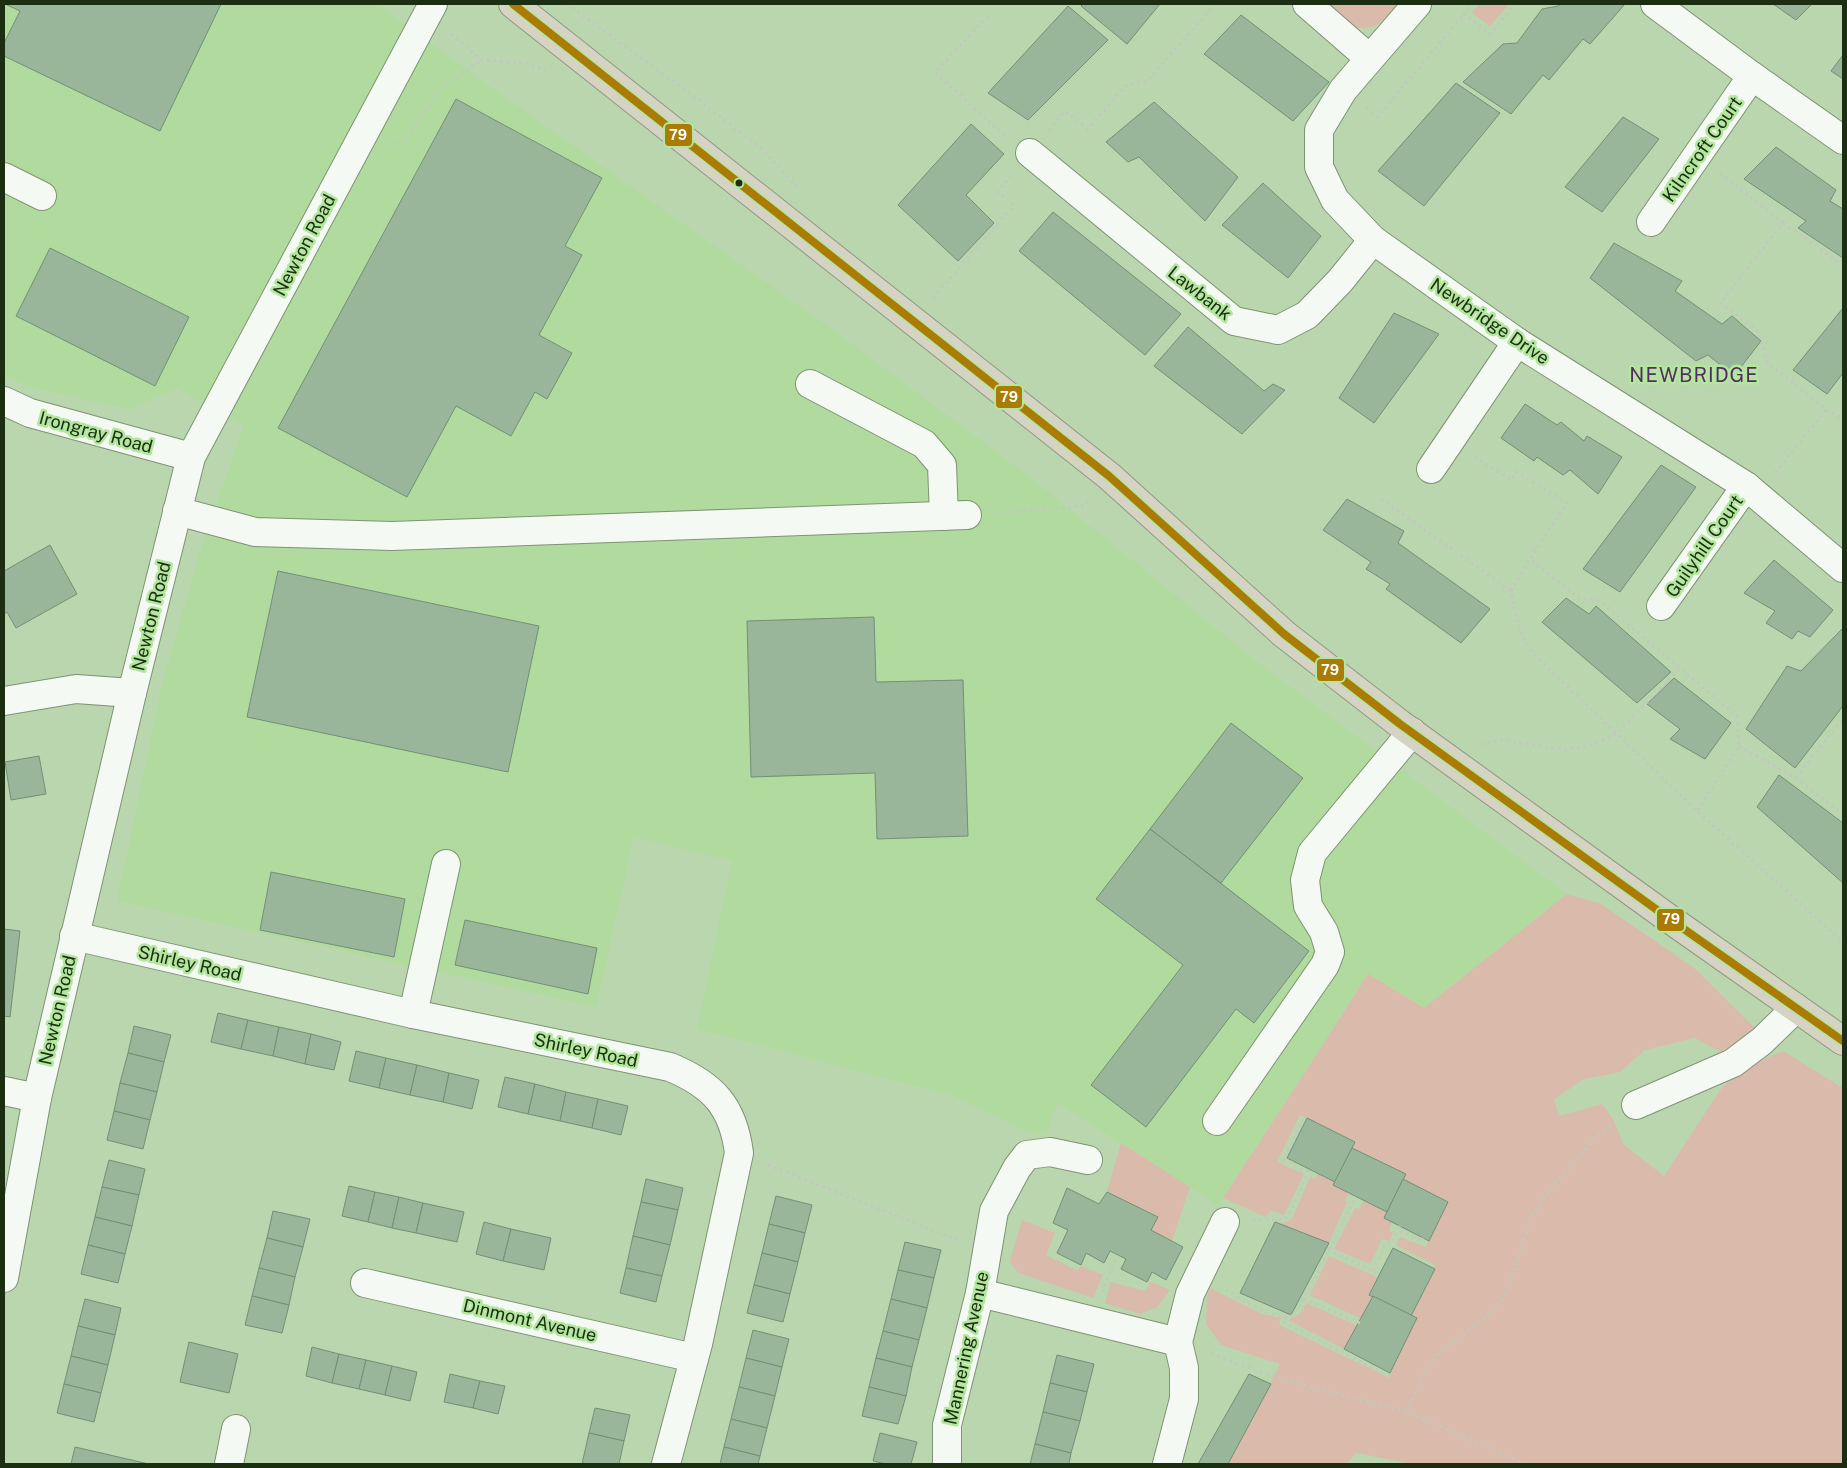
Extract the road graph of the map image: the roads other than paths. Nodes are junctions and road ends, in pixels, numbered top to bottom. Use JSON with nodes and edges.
{"nodes":[{"id":1,"x":514,"y":4,"type":"edge"},
{"id":2,"x":1307,"y":4,"type":"edge"},
{"id":3,"x":1416,"y":4,"type":"edge"},
{"id":4,"x":1655,"y":4,"type":"edge"},
{"id":5,"x":430,"y":9,"type":"edge"},
{"id":6,"x":1369,"y":58,"type":"junction"},
{"id":7,"x":1752,"y":76,"type":"junction"},
{"id":8,"x":1843,"y":140,"type":"edge"},
{"id":9,"x":1021,"y":148,"type":"road end"},
{"id":10,"x":4,"y":177,"type":"edge"},
{"id":11,"x":42,"y":196,"type":"dead end"},
{"id":12,"x":1651,"y":222,"type":"dead end"},
{"id":13,"x":1373,"y":240,"type":"junction"},
{"id":14,"x":1517,"y":342,"type":"junction"},
{"id":15,"x":810,"y":384,"type":"dead end"},
{"id":16,"x":4,"y":401,"type":"edge"},
{"id":17,"x":191,"y":458,"type":"junction"},
{"id":18,"x":1431,"y":469,"type":"dead end"},
{"id":19,"x":1752,"y":491,"type":"junction"},
{"id":20,"x":177,"y":511,"type":"junction"},
{"id":21,"x":1843,"y":568,"type":"edge"},
{"id":22,"x":1661,"y":606,"type":"dead end"},
{"id":23,"x":132,"y":693,"type":"junction"},
{"id":24,"x":4,"y":701,"type":"edge"},
{"id":25,"x":1412,"y":732,"type":"junction"},
{"id":26,"x":446,"y":864,"type":"dead end"},
{"id":27,"x":74,"y":936,"type":"junction"},
{"id":28,"x":1796,"y":1008,"type":"junction"},
{"id":29,"x":413,"y":1014,"type":"junction"},
{"id":30,"x":1843,"y":1041,"type":"edge"},
{"id":31,"x":4,"y":1091,"type":"edge"},
{"id":32,"x":37,"y":1098,"type":"junction"},
{"id":33,"x":1636,"y":1105,"type":"road end"},
{"id":34,"x":1216,"y":1122,"type":"dead end"},
{"id":35,"x":1088,"y":1160,"type":"dead end"},
{"id":36,"x":1225,"y":1222,"type":"road end"},
{"id":37,"x":4,"y":1278,"type":"edge"},
{"id":38,"x":365,"y":1283,"type":"dead end"},
{"id":39,"x":980,"y":1293,"type":"junction"},
{"id":40,"x":1178,"y":1342,"type":"junction"},
{"id":41,"x":694,"y":1358,"type":"junction"},
{"id":42,"x":236,"y":1429,"type":"dead end"},
{"id":43,"x":229,"y":1464,"type":"edge"},
{"id":44,"x":666,"y":1464,"type":"edge"},
{"id":45,"x":947,"y":1464,"type":"edge"},
{"id":46,"x":1167,"y":1464,"type":"edge"}],
"edges":[{"from":1,"to":25,"type":"highway"},
{"from":2,"to":6,"type":"street"},
{"from":3,"to":6,"type":"street","name":"Newbridge Drive"},
{"from":4,"to":7,"type":"street"},
{"from":5,"to":17,"type":"street","name":"Newton Road"},
{"from":6,"to":13,"type":"street","name":"Newbridge Drive"},
{"from":7,"to":8,"type":"street"},
{"from":7,"to":12,"type":"street","name":"Kilncroft Court"},
{"from":9,"to":13,"type":"street","name":"Lawbank"},
{"from":10,"to":11,"type":"street"},
{"from":13,"to":14,"type":"street","name":"Newbridge Drive"},
{"from":14,"to":18,"type":"street"},
{"from":14,"to":19,"type":"street","name":"Newbridge Drive"},
{"from":15,"to":20,"type":"street"},
{"from":16,"to":17,"type":"street","name":"Irongray Road"},
{"from":17,"to":20,"type":"street","name":"Newton Road"},
{"from":19,"to":21,"type":"street","name":"Newbridge Drive"},
{"from":19,"to":22,"type":"street","name":"Guilyhill Court"},
{"from":20,"to":23,"type":"street","name":"Newton Road"},
{"from":23,"to":24,"type":"street"},
{"from":23,"to":27,"type":"street","name":"Newton Road"},
{"from":25,"to":28,"type":"highway"},
{"from":25,"to":34,"type":"street"},
{"from":26,"to":29,"type":"street"},
{"from":27,"to":29,"type":"street","name":"Shirley Road"},
{"from":27,"to":32,"type":"street","name":"Newton Road"},
{"from":28,"to":30,"type":"highway"},
{"from":28,"to":33,"type":"street"},
{"from":29,"to":41,"type":"street","name":"Shirley Road"},
{"from":31,"to":32,"type":"street"},
{"from":32,"to":37,"type":"street","name":"Newton Road"},
{"from":35,"to":39,"type":"street","name":"Mannering Avenue"},
{"from":36,"to":40,"type":"street"},
{"from":38,"to":41,"type":"street","name":"Dinmont Avenue"},
{"from":39,"to":40,"type":"street"},
{"from":39,"to":45,"type":"street","name":"Mannering Avenue"},
{"from":40,"to":46,"type":"street"},
{"from":41,"to":44,"type":"street","name":"Shirley Road"},
{"from":42,"to":43,"type":"street"}]}
